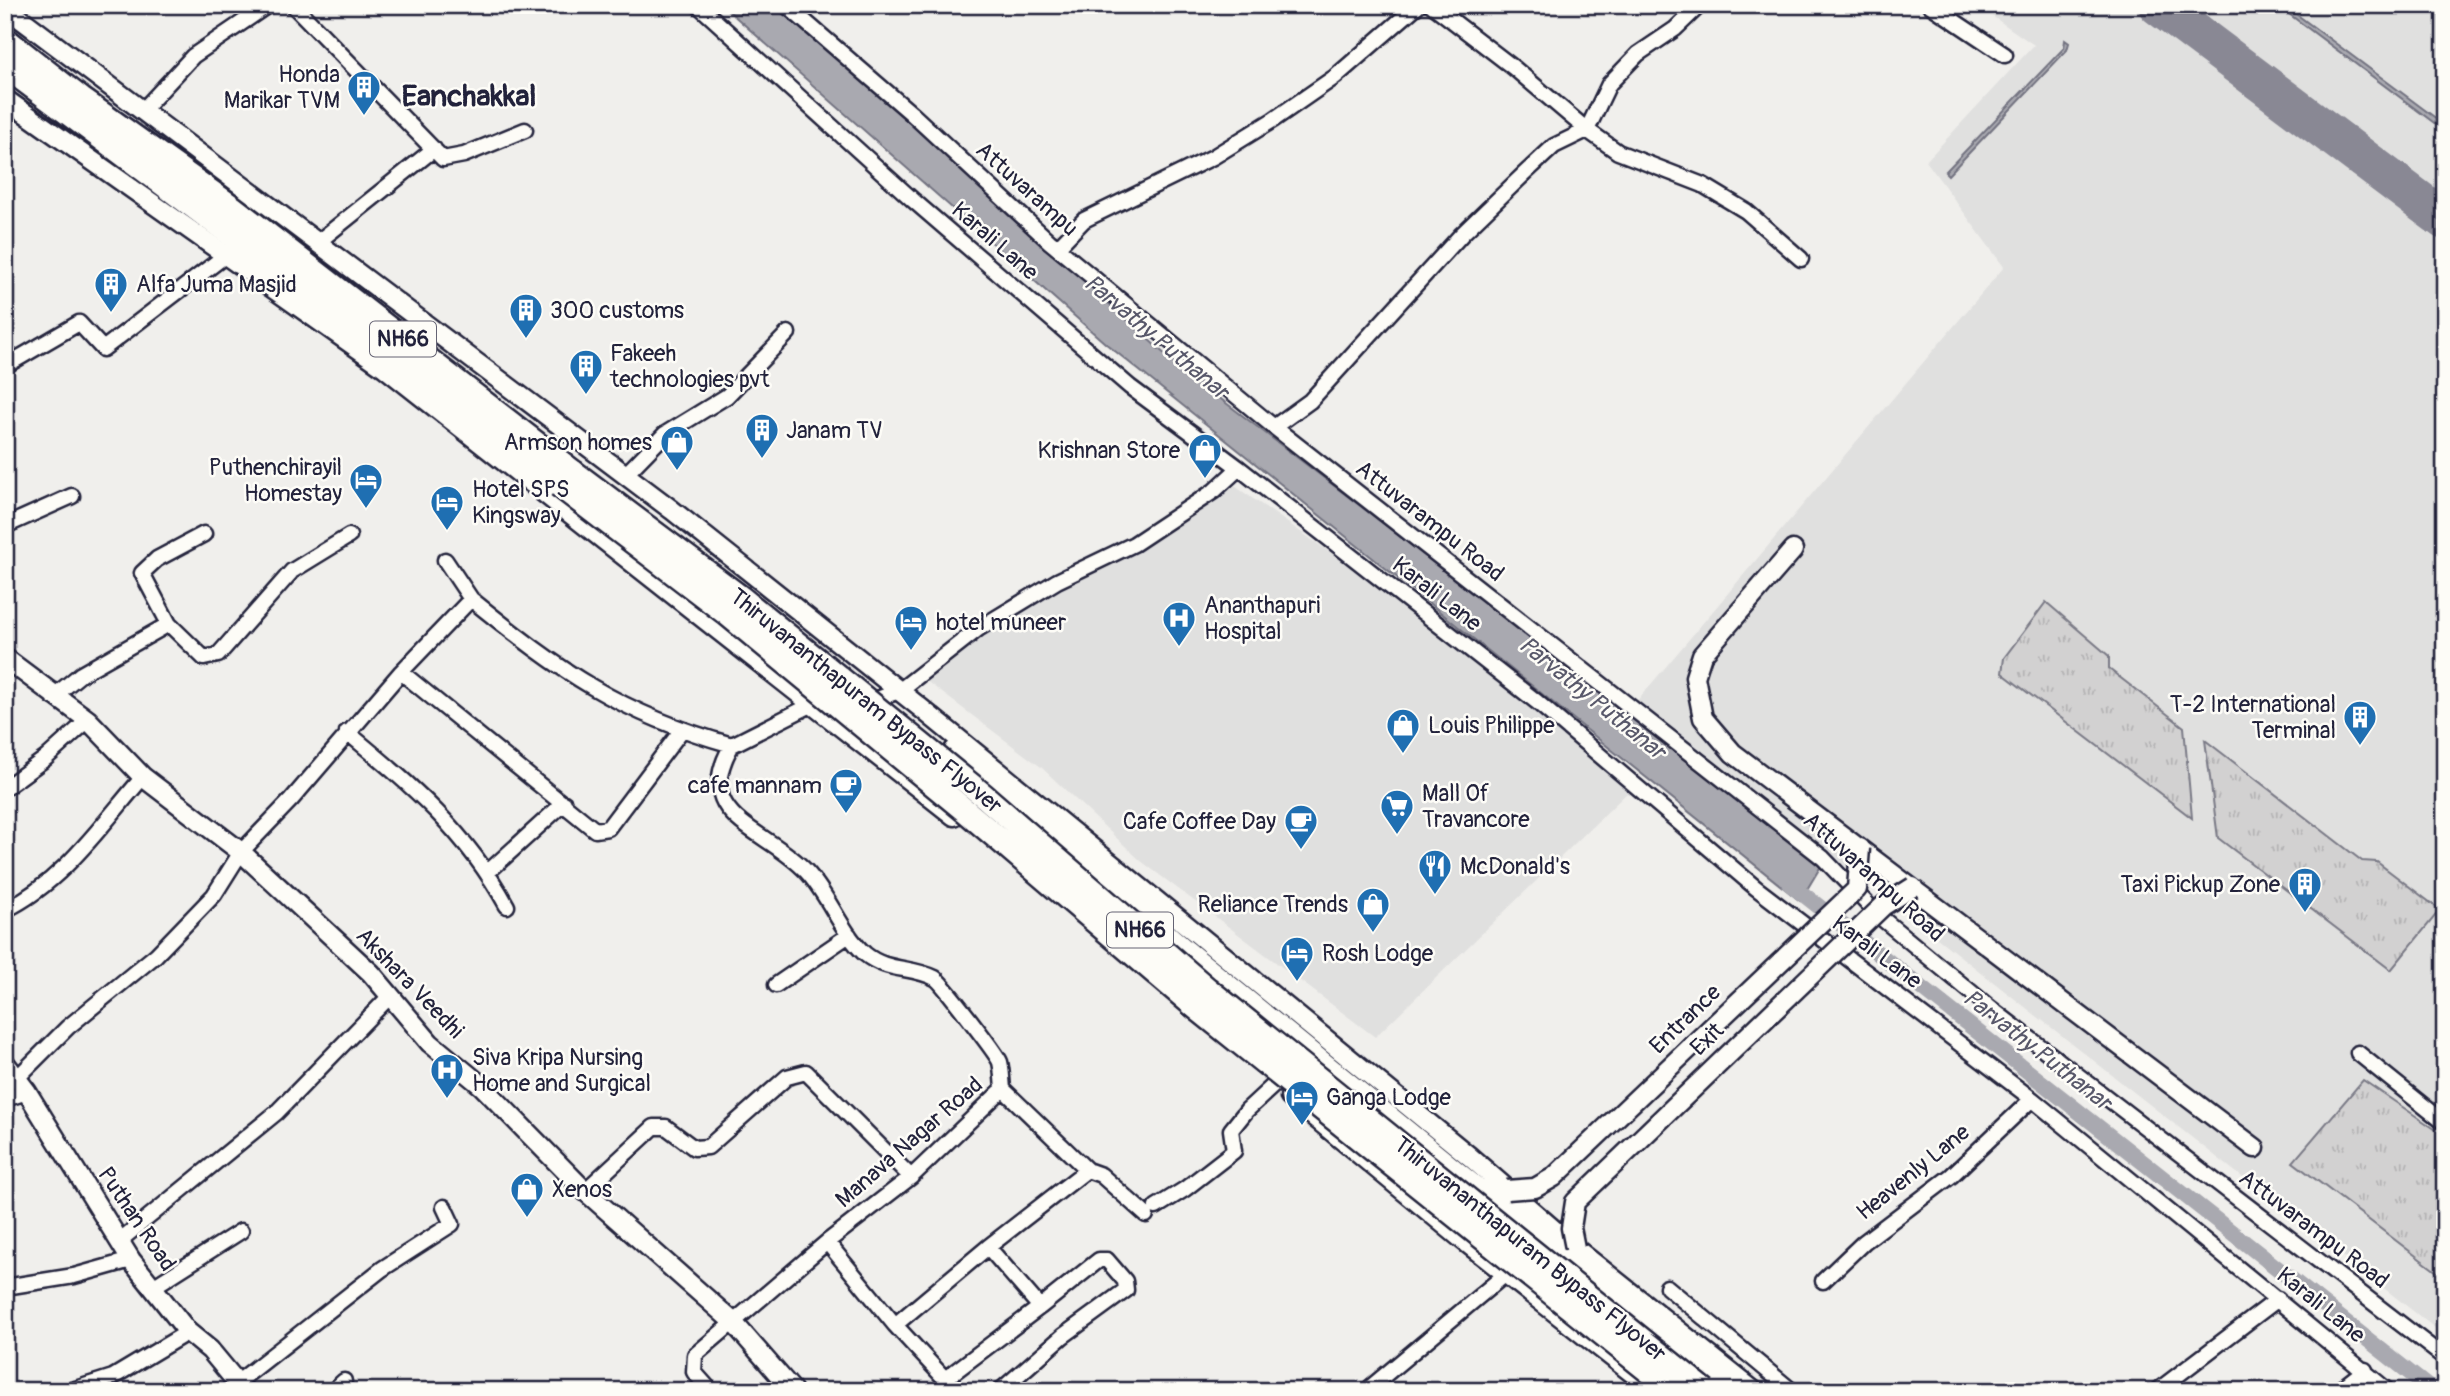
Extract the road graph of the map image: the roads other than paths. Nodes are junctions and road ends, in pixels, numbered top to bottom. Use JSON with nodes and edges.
{"nodes":[{"id":1,"x":268,"y":5,"type":"edge"},
{"id":2,"x":293,"y":5,"type":"edge"},
{"id":3,"x":698,"y":5,"type":"edge"},
{"id":4,"x":786,"y":5,"type":"edge"},
{"id":5,"x":1418,"y":5,"type":"edge"},
{"id":6,"x":1432,"y":5,"type":"edge"},
{"id":7,"x":1700,"y":5,"type":"edge"},
{"id":8,"x":1930,"y":5,"type":"edge"},
{"id":9,"x":5,"y":7,"type":"edge"},
{"id":10,"x":5,"y":39,"type":"edge"},
{"id":11,"x":2006,"y":55,"type":"dead end"},
{"id":12,"x":5,"y":66,"type":"edge"},
{"id":13,"x":5,"y":99,"type":"edge"},
{"id":14,"x":142,"y":111,"type":"junction"},
{"id":15,"x":525,"y":130,"type":"dead end"},
{"id":16,"x":1587,"y":130,"type":"junction"},
{"id":17,"x":434,"y":149,"type":"junction"},
{"id":18,"x":318,"y":242,"type":"junction"},
{"id":19,"x":1057,"y":248,"type":"junction"},
{"id":20,"x":226,"y":255,"type":"junction"},
{"id":21,"x":1801,"y":259,"type":"dead end"},
{"id":22,"x":788,"y":333,"type":"dead end"},
{"id":23,"x":5,"y":366,"type":"edge"},
{"id":24,"x":1274,"y":427,"type":"junction"},
{"id":25,"x":1239,"y":468,"type":"junction"},
{"id":26,"x":626,"y":474,"type":"junction"},
{"id":27,"x":566,"y":478,"type":"junction"},
{"id":28,"x":72,"y":496,"type":"dead end"},
{"id":29,"x":5,"y":526,"type":"edge"},
{"id":30,"x":204,"y":534,"type":"dead end"},
{"id":31,"x":349,"y":536,"type":"dead end"},
{"id":32,"x":1794,"y":550,"type":"dead end"},
{"id":33,"x":445,"y":560,"type":"dead end"},
{"id":34,"x":471,"y":599,"type":"junction"},
{"id":35,"x":169,"y":624,"type":"junction"},
{"id":36,"x":850,"y":654,"type":"junction"},
{"id":37,"x":5,"y":658,"type":"edge"},
{"id":38,"x":401,"y":672,"type":"junction"},
{"id":39,"x":899,"y":691,"type":"junction"},
{"id":40,"x":53,"y":697,"type":"junction"},
{"id":41,"x":811,"y":702,"type":"junction"},
{"id":42,"x":88,"y":720,"type":"junction"},
{"id":43,"x":681,"y":731,"type":"junction"},
{"id":44,"x":347,"y":732,"type":"junction"},
{"id":45,"x":951,"y":733,"type":"junction"},
{"id":46,"x":864,"y":744,"type":"junction"},
{"id":47,"x":732,"y":745,"type":"junction"},
{"id":48,"x":144,"y":777,"type":"junction"},
{"id":49,"x":5,"y":788,"type":"edge"},
{"id":50,"x":564,"y":803,"type":"junction"},
{"id":51,"x":1860,"y":848,"type":"junction"},
{"id":52,"x":241,"y":852,"type":"junction"},
{"id":53,"x":488,"y":872,"type":"junction"},
{"id":54,"x":1913,"y":887,"type":"junction"},
{"id":55,"x":507,"y":906,"type":"dead end"},
{"id":56,"x":5,"y":910,"type":"edge"},
{"id":57,"x":849,"y":935,"type":"junction"},
{"id":58,"x":776,"y":985,"type":"dead end"},
{"id":59,"x":390,"y":996,"type":"junction"},
{"id":60,"x":2358,"y":1053,"type":"dead end"},
{"id":61,"x":5,"y":1063,"type":"edge"},
{"id":62,"x":1275,"y":1084,"type":"junction"},
{"id":63,"x":22,"y":1085,"type":"junction"},
{"id":64,"x":1003,"y":1088,"type":"junction"},
{"id":65,"x":5,"y":1099,"type":"edge"},
{"id":66,"x":2032,"y":1099,"type":"junction"},
{"id":67,"x":2445,"y":1123,"type":"edge"},
{"id":68,"x":2255,"y":1149,"type":"dead end"},
{"id":69,"x":1087,"y":1170,"type":"junction"},
{"id":70,"x":911,"y":1177,"type":"junction"},
{"id":71,"x":1507,"y":1190,"type":"junction"},
{"id":72,"x":585,"y":1191,"type":"junction"},
{"id":73,"x":444,"y":1207,"type":"dead end"},
{"id":74,"x":241,"y":1231,"type":"dead end"},
{"id":75,"x":118,"y":1241,"type":"junction"},
{"id":76,"x":827,"y":1242,"type":"junction"},
{"id":77,"x":988,"y":1247,"type":"junction"},
{"id":78,"x":1575,"y":1248,"type":"junction"},
{"id":79,"x":131,"y":1260,"type":"junction"},
{"id":80,"x":1507,"y":1273,"type":"junction"},
{"id":81,"x":1823,"y":1281,"type":"dead end"},
{"id":82,"x":5,"y":1287,"type":"edge"},
{"id":83,"x":153,"y":1287,"type":"junction"},
{"id":84,"x":1667,"y":1287,"type":"dead end"},
{"id":85,"x":2278,"y":1299,"type":"junction"},
{"id":86,"x":1040,"y":1307,"type":"junction"},
{"id":87,"x":732,"y":1321,"type":"junction"},
{"id":88,"x":895,"y":1325,"type":"junction"},
{"id":89,"x":188,"y":1332,"type":"junction"},
{"id":90,"x":2442,"y":1356,"type":"edge"},
{"id":91,"x":2365,"y":1370,"type":"junction"},
{"id":92,"x":945,"y":1379,"type":"junction"},
{"id":93,"x":1634,"y":1384,"type":"edge"},
{"id":94,"x":241,"y":1387,"type":"edge"},
{"id":95,"x":69,"y":1391,"type":"edge"},
{"id":96,"x":711,"y":1391,"type":"edge"},
{"id":97,"x":793,"y":1391,"type":"edge"},
{"id":98,"x":958,"y":1391,"type":"edge"},
{"id":99,"x":1000,"y":1391,"type":"edge"},
{"id":100,"x":1366,"y":1391,"type":"edge"},
{"id":101,"x":1655,"y":1391,"type":"edge"},
{"id":102,"x":1674,"y":1391,"type":"edge"},
{"id":103,"x":1705,"y":1391,"type":"edge"},
{"id":104,"x":1727,"y":1391,"type":"edge"},
{"id":105,"x":1754,"y":1391,"type":"edge"},
{"id":106,"x":1791,"y":1391,"type":"edge"},
{"id":107,"x":2157,"y":1391,"type":"edge"},
{"id":108,"x":2338,"y":1391,"type":"edge"},
{"id":109,"x":2388,"y":1391,"type":"edge"}],
"edges":[{"from":1,"to":14,"type":"street"},
{"from":2,"to":17,"type":"street"},
{"from":3,"to":25,"type":"street","name":"Karali Lane"},
{"from":4,"to":19,"type":"street","name":"Attuvarampu"},
{"from":5,"to":19,"type":"street"},
{"from":6,"to":16,"type":"street"},
{"from":7,"to":16,"type":"street"},
{"from":8,"to":11,"type":"street"},
{"from":9,"to":14,"type":"street"},
{"from":10,"to":27,"type":"highway","name":"Thiruvananthapuram Bypass Flyover","number":"NH66"},
{"from":12,"to":27,"type":"highway","name":"Thiruvananthapuram Bypass Flyover","number":"NH66"},
{"from":13,"to":20,"type":"street"},
{"from":14,"to":18,"type":"street"},
{"from":15,"to":17,"type":"street"},
{"from":16,"to":21,"type":"street"},
{"from":16,"to":24,"type":"street"},
{"from":17,"to":18,"type":"street"},
{"from":18,"to":26,"type":"street"},
{"from":19,"to":24,"type":"street","name":"Attuvarampu"},
{"from":20,"to":23,"type":"street"},
{"from":20,"to":41,"type":"street"},
{"from":22,"to":26,"type":"street"},
{"from":24,"to":90,"type":"street","name":"Attuvarampu Road"},
{"from":25,"to":39,"type":"street"},
{"from":25,"to":66,"type":"street","name":"Karali Lane"},
{"from":26,"to":36,"type":"street"},
{"from":27,"to":102,"type":"highway","name":"Thiruvananthapuram Bypass Flyover","number":"NH66","bridge":true},
{"from":27,"to":103,"type":"highway","name":"Thiruvananthapuram Bypass Flyover","number":"NH66","bridge":true},
{"from":28,"to":29,"type":"street"},
{"from":30,"to":35,"type":"street"},
{"from":31,"to":35,"type":"street"},
{"from":32,"to":51,"type":"street"},
{"from":33,"to":34,"type":"street"},
{"from":34,"to":38,"type":"street"},
{"from":34,"to":43,"type":"street"},
{"from":35,"to":40,"type":"street"},
{"from":36,"to":39,"type":"street"},
{"from":36,"to":41,"type":"street"},
{"from":37,"to":40,"type":"street","name":"Akshara Veedhi"},
{"from":38,"to":44,"type":"street"},
{"from":38,"to":50,"type":"street"},
{"from":39,"to":45,"type":"street"},
{"from":39,"to":46,"type":"street"},
{"from":40,"to":42,"type":"street","name":"Akshara Veedhi"},
{"from":41,"to":46,"type":"street"},
{"from":41,"to":47,"type":"street"},
{"from":42,"to":48,"type":"street","name":"Akshara Veedhi"},
{"from":42,"to":49,"type":"street"},
{"from":43,"to":47,"type":"street"},
{"from":43,"to":50,"type":"street"},
{"from":44,"to":52,"type":"street"},
{"from":44,"to":53,"type":"street"},
{"from":45,"to":71,"type":"street"},
{"from":45,"to":104,"type":"street"},
{"from":46,"to":62,"type":"street"},
{"from":47,"to":57,"type":"street","name":"Manava Nagar Road"},
{"from":48,"to":52,"type":"street","name":"Akshara Veedhi"},
{"from":48,"to":56,"type":"street"},
{"from":50,"to":53,"type":"street"},
{"from":51,"to":54,"type":"street"},
{"from":51,"to":71,"type":"street","name":"Entrance","bridge":true},
{"from":52,"to":59,"type":"street","name":"Akshara Veedhi"},
{"from":52,"to":63,"type":"street"},
{"from":53,"to":55,"type":"street"},
{"from":54,"to":68,"type":"street"},
{"from":54,"to":78,"type":"street","name":"Exit","bridge":true},
{"from":57,"to":58,"type":"street"},
{"from":57,"to":64,"type":"street","name":"Manava Nagar Road"},
{"from":59,"to":72,"type":"street","name":"Akshara Veedhi"},
{"from":59,"to":75,"type":"street"},
{"from":60,"to":67,"type":"street"},
{"from":61,"to":63,"type":"street","name":"Puthan Road"},
{"from":62,"to":69,"type":"street"},
{"from":62,"to":80,"type":"street"},
{"from":63,"to":65,"type":"street"},
{"from":63,"to":75,"type":"street","name":"Puthan Road"},
{"from":64,"to":69,"type":"street"},
{"from":64,"to":70,"type":"street","name":"Manava Nagar Road"},
{"from":66,"to":81,"type":"street","name":"Heavenly Lane"},
{"from":66,"to":85,"type":"street","name":"Karali Lane"},
{"from":69,"to":77,"type":"street"},
{"from":70,"to":72,"type":"street"},
{"from":70,"to":76,"type":"street","name":"Manava Nagar Road"},
{"from":71,"to":78,"type":"street"},
{"from":72,"to":87,"type":"street","name":"Akshara Veedhi"},
{"from":73,"to":94,"type":"street"},
{"from":74,"to":83,"type":"street"},
{"from":75,"to":79,"type":"street","name":"Puthan Road"},
{"from":76,"to":87,"type":"street","name":"Manava Nagar Road"},
{"from":76,"to":88,"type":"street"},
{"from":77,"to":86,"type":"street"},
{"from":77,"to":88,"type":"street"},
{"from":78,"to":105,"type":"street"},
{"from":79,"to":82,"type":"street"},
{"from":79,"to":83,"type":"street","name":"Puthan Road"},
{"from":80,"to":93,"type":"street"},
{"from":80,"to":100,"type":"street"},
{"from":83,"to":89,"type":"street","name":"Puthan Road"},
{"from":84,"to":106,"type":"street"},
{"from":85,"to":91,"type":"street","name":"Karali Lane"},
{"from":85,"to":107,"type":"street"},
{"from":86,"to":92,"type":"street"},
{"from":86,"to":99,"type":"street"},
{"from":87,"to":96,"type":"street","name":"Manava Nagar Road"},
{"from":87,"to":97,"type":"street","name":"Akshara Veedhi"},
{"from":88,"to":92,"type":"street"},
{"from":89,"to":94,"type":"street","name":"Puthan Road"},
{"from":89,"to":95,"type":"street"},
{"from":91,"to":108,"type":"street"},
{"from":91,"to":109,"type":"street","name":"Karali Lane"},
{"from":92,"to":98,"type":"street"},
{"from":93,"to":101,"type":"street"}]}
